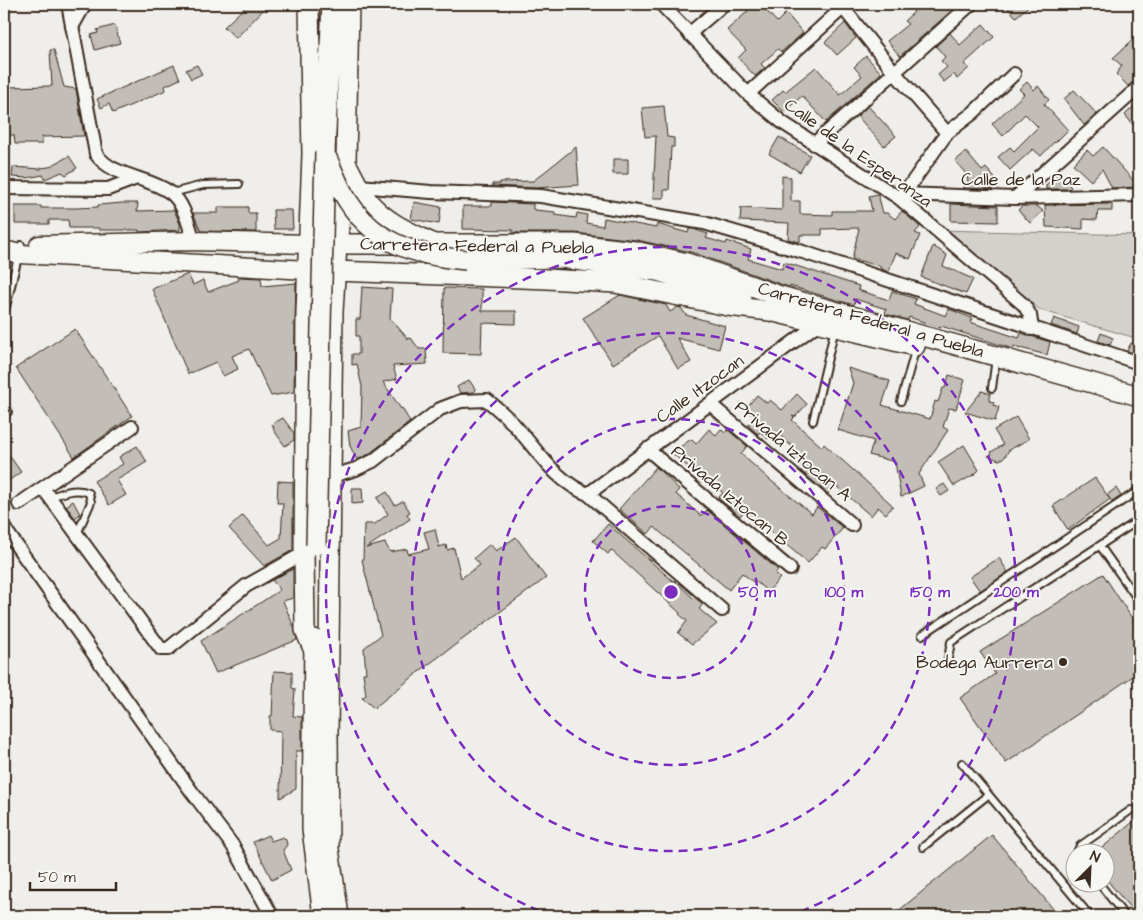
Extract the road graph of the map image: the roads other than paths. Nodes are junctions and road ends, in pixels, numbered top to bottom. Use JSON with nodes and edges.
{"nodes":[{"id":1,"x":71,"y":4,"type":"edge"},
{"id":2,"x":85,"y":4,"type":"edge"},
{"id":3,"x":309,"y":4,"type":"edge"},
{"id":4,"x":332,"y":4,"type":"edge"},
{"id":5,"x":350,"y":4,"type":"edge"},
{"id":6,"x":661,"y":4,"type":"edge"},
{"id":7,"x":724,"y":4,"type":"edge"},
{"id":8,"x":970,"y":4,"type":"edge"},
{"id":9,"x":844,"y":5,"type":"edge"},
{"id":10,"x":72,"y":27,"type":"junction"},
{"id":11,"x":690,"y":34,"type":"junction"},
{"id":12,"x":895,"y":73,"type":"junction"},
{"id":13,"x":1014,"y":74,"type":"dead end"},
{"id":14,"x":1139,"y":87,"type":"edge"},
{"id":15,"x":748,"y":94,"type":"junction"},
{"id":16,"x":947,"y":133,"type":"junction"},
{"id":17,"x":814,"y":144,"type":"junction"},
{"id":18,"x":318,"y":153,"type":"junction"},
{"id":19,"x":346,"y":159,"type":"junction"},
{"id":20,"x":137,"y":178,"type":"junction"},
{"id":21,"x":239,"y":184,"type":"dead end"},
{"id":22,"x":359,"y":186,"type":"junction"},
{"id":23,"x":4,"y":188,"type":"edge"},
{"id":24,"x":172,"y":193,"type":"junction"},
{"id":25,"x":1139,"y":195,"type":"edge"},
{"id":26,"x":901,"y":196,"type":"junction"},
{"id":27,"x":1015,"y":198,"type":"junction"},
{"id":28,"x":194,"y":241,"type":"junction"},
{"id":29,"x":309,"y":244,"type":"junction"},
{"id":30,"x":424,"y":244,"type":"junction"},
{"id":31,"x":337,"y":245,"type":"junction"},
{"id":32,"x":12,"y":250,"type":"edge"},
{"id":33,"x":308,"y":270,"type":"junction"},
{"id":34,"x":336,"y":272,"type":"junction"},
{"id":35,"x":412,"y":275,"type":"junction"},
{"id":36,"x":435,"y":275,"type":"junction"},
{"id":37,"x":770,"y":311,"type":"junction"},
{"id":38,"x":306,"y":312,"type":"junction"},
{"id":39,"x":333,"y":312,"type":"junction"},
{"id":40,"x":4,"y":315,"type":"edge"},
{"id":41,"x":829,"y":317,"type":"junction"},
{"id":42,"x":1032,"y":329,"type":"junction"},
{"id":43,"x":918,"y":341,"type":"junction"},
{"id":44,"x":995,"y":362,"type":"junction"},
{"id":45,"x":1139,"y":363,"type":"edge"},
{"id":46,"x":992,"y":388,"type":"dead end"},
{"id":47,"x":1139,"y":396,"type":"edge"},
{"id":48,"x":900,"y":401,"type":"dead end"},
{"id":49,"x":710,"y":404,"type":"junction"},
{"id":50,"x":1139,"y":408,"type":"edge"},
{"id":51,"x":813,"y":421,"type":"dead end"},
{"id":52,"x":132,"y":427,"type":"dead end"},
{"id":53,"x":648,"y":450,"type":"junction"},
{"id":54,"x":332,"y":476,"type":"junction"},
{"id":55,"x":1139,"y":490,"type":"edge"},
{"id":56,"x":46,"y":492,"type":"junction"},
{"id":57,"x":588,"y":494,"type":"junction"},
{"id":58,"x":18,"y":504,"type":"dead end"},
{"id":59,"x":1139,"y":520,"type":"edge"},
{"id":60,"x":852,"y":525,"type":"dead end"},
{"id":61,"x":4,"y":528,"type":"edge"},
{"id":62,"x":77,"y":534,"type":"junction"},
{"id":63,"x":1100,"y":546,"type":"junction"},
{"id":64,"x":310,"y":549,"type":"junction"},
{"id":65,"x":790,"y":569,"type":"dead end"},
{"id":66,"x":1139,"y":602,"type":"edge"},
{"id":67,"x":722,"y":610,"type":"dead end"},
{"id":68,"x":922,"y":635,"type":"dead end"},
{"id":69,"x":947,"y":664,"type":"dead end"},
{"id":70,"x":320,"y":734,"type":"junction"},
{"id":71,"x":962,"y":763,"type":"dead end"},
{"id":72,"x":988,"y":795,"type":"junction"},
{"id":73,"x":1131,"y":810,"type":"dead end"},
{"id":74,"x":1086,"y":842,"type":"edge"},
{"id":75,"x":923,"y":847,"type":"dead end"},
{"id":76,"x":1106,"y":892,"type":"edge"},
{"id":77,"x":272,"y":916,"type":"edge"},
{"id":78,"x":323,"y":916,"type":"edge"},
{"id":79,"x":339,"y":916,"type":"edge"},
{"id":80,"x":1090,"y":916,"type":"edge"},
{"id":81,"x":1126,"y":916,"type":"edge"}],
"edges":[{"from":1,"to":10,"type":"street"},
{"from":2,"to":10,"type":"street"},
{"from":3,"to":18,"type":"main road"},
{"from":4,"to":18,"type":"main road"},
{"from":5,"to":19,"type":"main road"},
{"from":6,"to":11,"type":"street","name":"Calle de la Esperanza"},
{"from":7,"to":11,"type":"street"},
{"from":8,"to":12,"type":"street"},
{"from":9,"to":12,"type":"street"},
{"from":9,"to":15,"type":"street"},
{"from":10,"to":20,"type":"street"},
{"from":11,"to":15,"type":"street","name":"Calle de la Esperanza"},
{"from":12,"to":16,"type":"street"},
{"from":12,"to":17,"type":"street"},
{"from":13,"to":16,"type":"street"},
{"from":14,"to":27,"type":"street"},
{"from":15,"to":17,"type":"street","name":"Calle de la Esperanza"},
{"from":16,"to":26,"type":"street"},
{"from":17,"to":26,"type":"street","name":"Calle de la Esperanza"},
{"from":18,"to":19,"type":"main road"},
{"from":18,"to":29,"type":"main road"},
{"from":18,"to":37,"type":"main road","bridge":true},
{"from":18,"to":64,"type":"main road","bridge":true},
{"from":19,"to":22,"type":"main road"},
{"from":19,"to":31,"type":"main road"},
{"from":20,"to":23,"type":"street"},
{"from":20,"to":24,"type":"street"},
{"from":21,"to":24,"type":"lane"},
{"from":22,"to":30,"type":"main road"},
{"from":22,"to":42,"type":"street"},
{"from":24,"to":28,"type":"street"},
{"from":25,"to":27,"type":"street","name":"Calle de la Paz"},
{"from":26,"to":27,"type":"street","name":"Calle de la Paz"},
{"from":26,"to":42,"type":"street","name":"Calle de la Esperanza"},
{"from":28,"to":29,"type":"main road","name":"Carretera Federal a Puebla"},
{"from":28,"to":32,"type":"main road","name":"Carretera Federal a Puebla"},
{"from":29,"to":31,"type":"main road","name":"Carretera Federal a Puebla"},
{"from":29,"to":33,"type":"main road"},
{"from":30,"to":31,"type":"main road","name":"Carretera Federal a Puebla"},
{"from":30,"to":35,"type":"main road"},
{"from":30,"to":36,"type":"main road"},
{"from":30,"to":41,"type":"main road","name":"Carretera Federal a Puebla"},
{"from":31,"to":34,"type":"main road"},
{"from":32,"to":33,"type":"main road","name":"Carretera Federal a Puebla"},
{"from":32,"to":40,"type":"lane"},
{"from":33,"to":34,"type":"main road","name":"Carretera Federal a Puebla"},
{"from":33,"to":38,"type":"main road"},
{"from":34,"to":35,"type":"main road","name":"Carretera Federal a Puebla"},
{"from":34,"to":39,"type":"main road"},
{"from":35,"to":36,"type":"main road","name":"Carretera Federal a Puebla"},
{"from":36,"to":37,"type":"main road","name":"Carretera Federal a Puebla"},
{"from":37,"to":41,"type":"main road","name":"Carretera Federal a Puebla"},
{"from":38,"to":39,"type":"main road"},
{"from":38,"to":64,"type":"main road"},
{"from":39,"to":54,"type":"main road"},
{"from":41,"to":43,"type":"main road","name":"Carretera Federal a Puebla"},
{"from":41,"to":49,"type":"street","name":"Calle Itzocan"},
{"from":41,"to":51,"type":"lane"},
{"from":42,"to":45,"type":"street"},
{"from":43,"to":44,"type":"main road","name":"Carretera Federal a Puebla"},
{"from":43,"to":48,"type":"lane"},
{"from":44,"to":46,"type":"lane"},
{"from":44,"to":47,"type":"main road","name":"Carretera Federal a Puebla"},
{"from":44,"to":50,"type":"main road","name":"Carretera Federal a Puebla"},
{"from":49,"to":53,"type":"street","name":"Calle Itzocan"},
{"from":49,"to":60,"type":"street","name":"Privada Iztocan A"},
{"from":52,"to":56,"type":"street"},
{"from":53,"to":57,"type":"street","name":"Calle Itzocan"},
{"from":53,"to":65,"type":"street","name":"Privada Iztocan B"},
{"from":54,"to":57,"type":"street"},
{"from":54,"to":70,"type":"main road"},
{"from":55,"to":68,"type":"lane"},
{"from":56,"to":58,"type":"street"},
{"from":56,"to":62,"type":"street"},
{"from":56,"to":62,"type":"lane"},
{"from":57,"to":67,"type":"street"},
{"from":59,"to":63,"type":"lane"},
{"from":61,"to":77,"type":"street"},
{"from":62,"to":64,"type":"street"},
{"from":63,"to":66,"type":"lane"},
{"from":63,"to":69,"type":"lane"},
{"from":64,"to":70,"type":"main road"},
{"from":70,"to":78,"type":"main road"},
{"from":70,"to":79,"type":"main road"},
{"from":71,"to":72,"type":"lane"},
{"from":72,"to":75,"type":"lane"},
{"from":72,"to":80,"type":"lane"},
{"from":73,"to":74,"type":"lane"},
{"from":76,"to":81,"type":"lane"}]}
